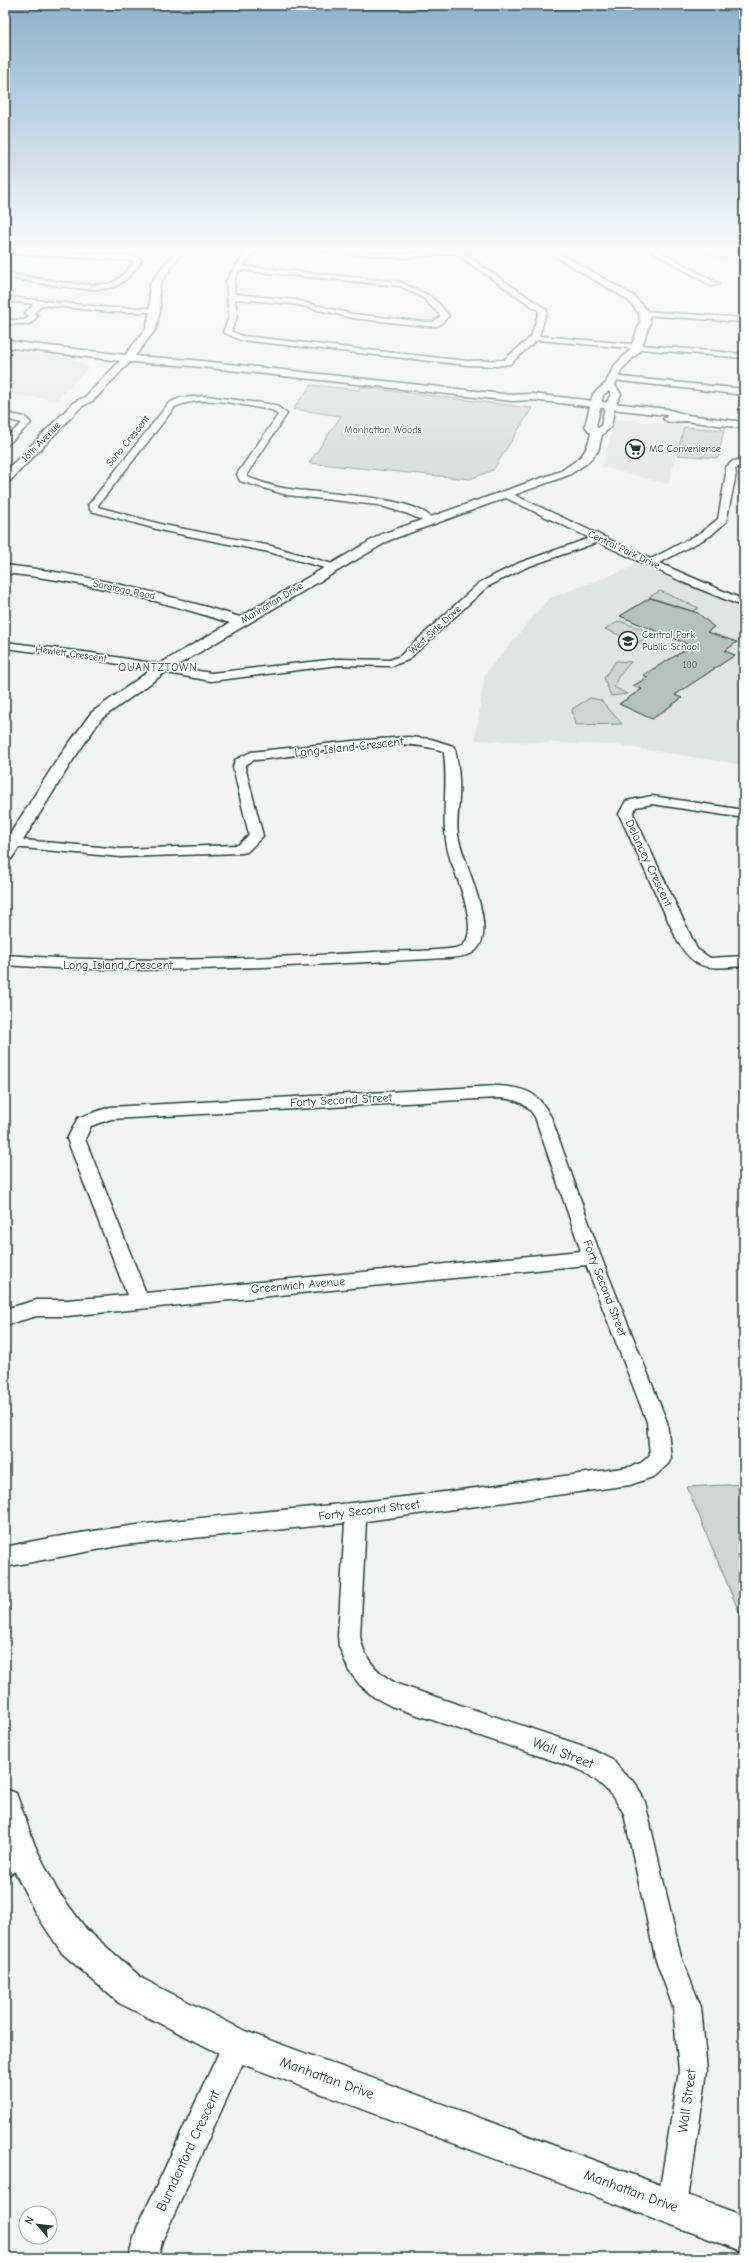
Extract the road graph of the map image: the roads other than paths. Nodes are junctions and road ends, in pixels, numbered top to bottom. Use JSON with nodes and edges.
{"nodes":[{"id":1,"x":117,"y":355,"type":"edge"},
{"id":2,"x":126,"y":355,"type":"edge"},
{"id":3,"x":404,"y":355,"type":"edge"},
{"id":4,"x":516,"y":355,"type":"edge"},
{"id":5,"x":630,"y":355,"type":"edge"},
{"id":6,"x":731,"y":355,"type":"edge"},
{"id":7,"x":130,"y":356,"type":"junction"},
{"id":8,"x":744,"y":356,"type":"edge"},
{"id":9,"x":612,"y":382,"type":"junction"},
{"id":10,"x":744,"y":392,"type":"edge"},
{"id":11,"x":77,"y":405,"type":"junction"},
{"id":12,"x":595,"y":407,"type":"junction"},
{"id":13,"x":609,"y":409,"type":"junction"},
{"id":14,"x":5,"y":416,"type":"edge"},
{"id":15,"x":744,"y":424,"type":"edge"},
{"id":16,"x":597,"y":434,"type":"junction"},
{"id":17,"x":5,"y":444,"type":"edge"},
{"id":18,"x":744,"y":462,"type":"edge"},
{"id":19,"x":5,"y":479,"type":"edge"},
{"id":20,"x":505,"y":494,"type":"junction"},
{"id":21,"x":429,"y":520,"type":"junction"},
{"id":22,"x":599,"y":538,"type":"junction"},
{"id":23,"x":651,"y":563,"type":"junction"},
{"id":24,"x":332,"y":567,"type":"junction"},
{"id":25,"x":5,"y":569,"type":"edge"},
{"id":26,"x":744,"y":604,"type":"edge"},
{"id":27,"x":241,"y":622,"type":"junction"},
{"id":28,"x":5,"y":646,"type":"edge"},
{"id":29,"x":161,"y":669,"type":"junction"},
{"id":30,"x":744,"y":814,"type":"edge"},
{"id":31,"x":9,"y":849,"type":"edge"},
{"id":32,"x":5,"y":960,"type":"edge"},
{"id":33,"x":744,"y":961,"type":"edge"},
{"id":34,"x":592,"y":1257,"type":"junction"},
{"id":35,"x":139,"y":1300,"type":"junction"},
{"id":36,"x":5,"y":1317,"type":"edge"},
{"id":37,"x":356,"y":1512,"type":"junction"},
{"id":38,"x":5,"y":1557,"type":"edge"},
{"id":39,"x":5,"y":1804,"type":"edge"},
{"id":40,"x":13,"y":1858,"type":"edge"},
{"id":41,"x":237,"y":2045,"type":"junction"},
{"id":42,"x":672,"y":2206,"type":"junction"},
{"id":43,"x":744,"y":2234,"type":"edge"},
{"id":44,"x":143,"y":2258,"type":"edge"}],
"edges":[{"from":1,"to":11,"type":"main road","name":"16th Avenue"},
{"from":2,"to":7,"type":"main road"},
{"from":3,"to":4,"type":"street"},
{"from":5,"to":9,"type":"street"},
{"from":6,"to":8,"type":"street"},
{"from":7,"to":11,"type":"main road","name":"16th Avenue"},
{"from":7,"to":12,"type":"main road"},
{"from":9,"to":10,"type":"street"},
{"from":9,"to":12,"type":"street"},
{"from":9,"to":13,"type":"street","name":"Manhattan Drive"},
{"from":11,"to":19,"type":"main road","name":"16th Avenue"},
{"from":12,"to":13,"type":"main road"},
{"from":12,"to":16,"type":"street"},
{"from":13,"to":15,"type":"main road"},
{"from":13,"to":16,"type":"street","name":"Manhattan Drive"},
{"from":14,"to":17,"type":"street"},
{"from":16,"to":20,"type":"street","name":"Manhattan Drive"},
{"from":18,"to":23,"type":"street"},
{"from":20,"to":21,"type":"street","name":"Manhattan Drive"},
{"from":20,"to":22,"type":"street","name":"Central Park Drive"},
{"from":21,"to":24,"type":"street","name":"Manhattan Drive"},
{"from":21,"to":24,"type":"street","name":"Soho Crescent"},
{"from":22,"to":23,"type":"street","name":"Central Park Drive"},
{"from":22,"to":29,"type":"street","name":"West Side Drive"},
{"from":23,"to":26,"type":"street","name":"Central Park Drive"},
{"from":24,"to":27,"type":"street","name":"Manhattan Drive"},
{"from":25,"to":27,"type":"street","name":"Saratoga Road"},
{"from":27,"to":29,"type":"street","name":"Manhattan Drive"},
{"from":28,"to":29,"type":"street","name":"Hewlett Crescent"},
{"from":29,"to":31,"type":"street","name":"Manhattan Drive"},
{"from":30,"to":33,"type":"street","name":"Delancey Crescent"},
{"from":31,"to":32,"type":"street","name":"Long Island Crescent"},
{"from":34,"to":35,"type":"street","name":"Greenwich Avenue"},
{"from":34,"to":35,"type":"street","name":"Forty Second Street"},
{"from":34,"to":37,"type":"street","name":"Forty Second Street"},
{"from":35,"to":36,"type":"street","name":"Greenwich Avenue"},
{"from":37,"to":38,"type":"street","name":"Forty Second Street"},
{"from":37,"to":42,"type":"street","name":"Wall Street"},
{"from":39,"to":40,"type":"street","name":"Manhattan Drive"},
{"from":40,"to":41,"type":"street","name":"Manhattan Drive"},
{"from":41,"to":42,"type":"street","name":"Manhattan Drive"},
{"from":41,"to":44,"type":"street","name":"Burndenford Crescent"},
{"from":42,"to":43,"type":"street","name":"Manhattan Drive"}]}
